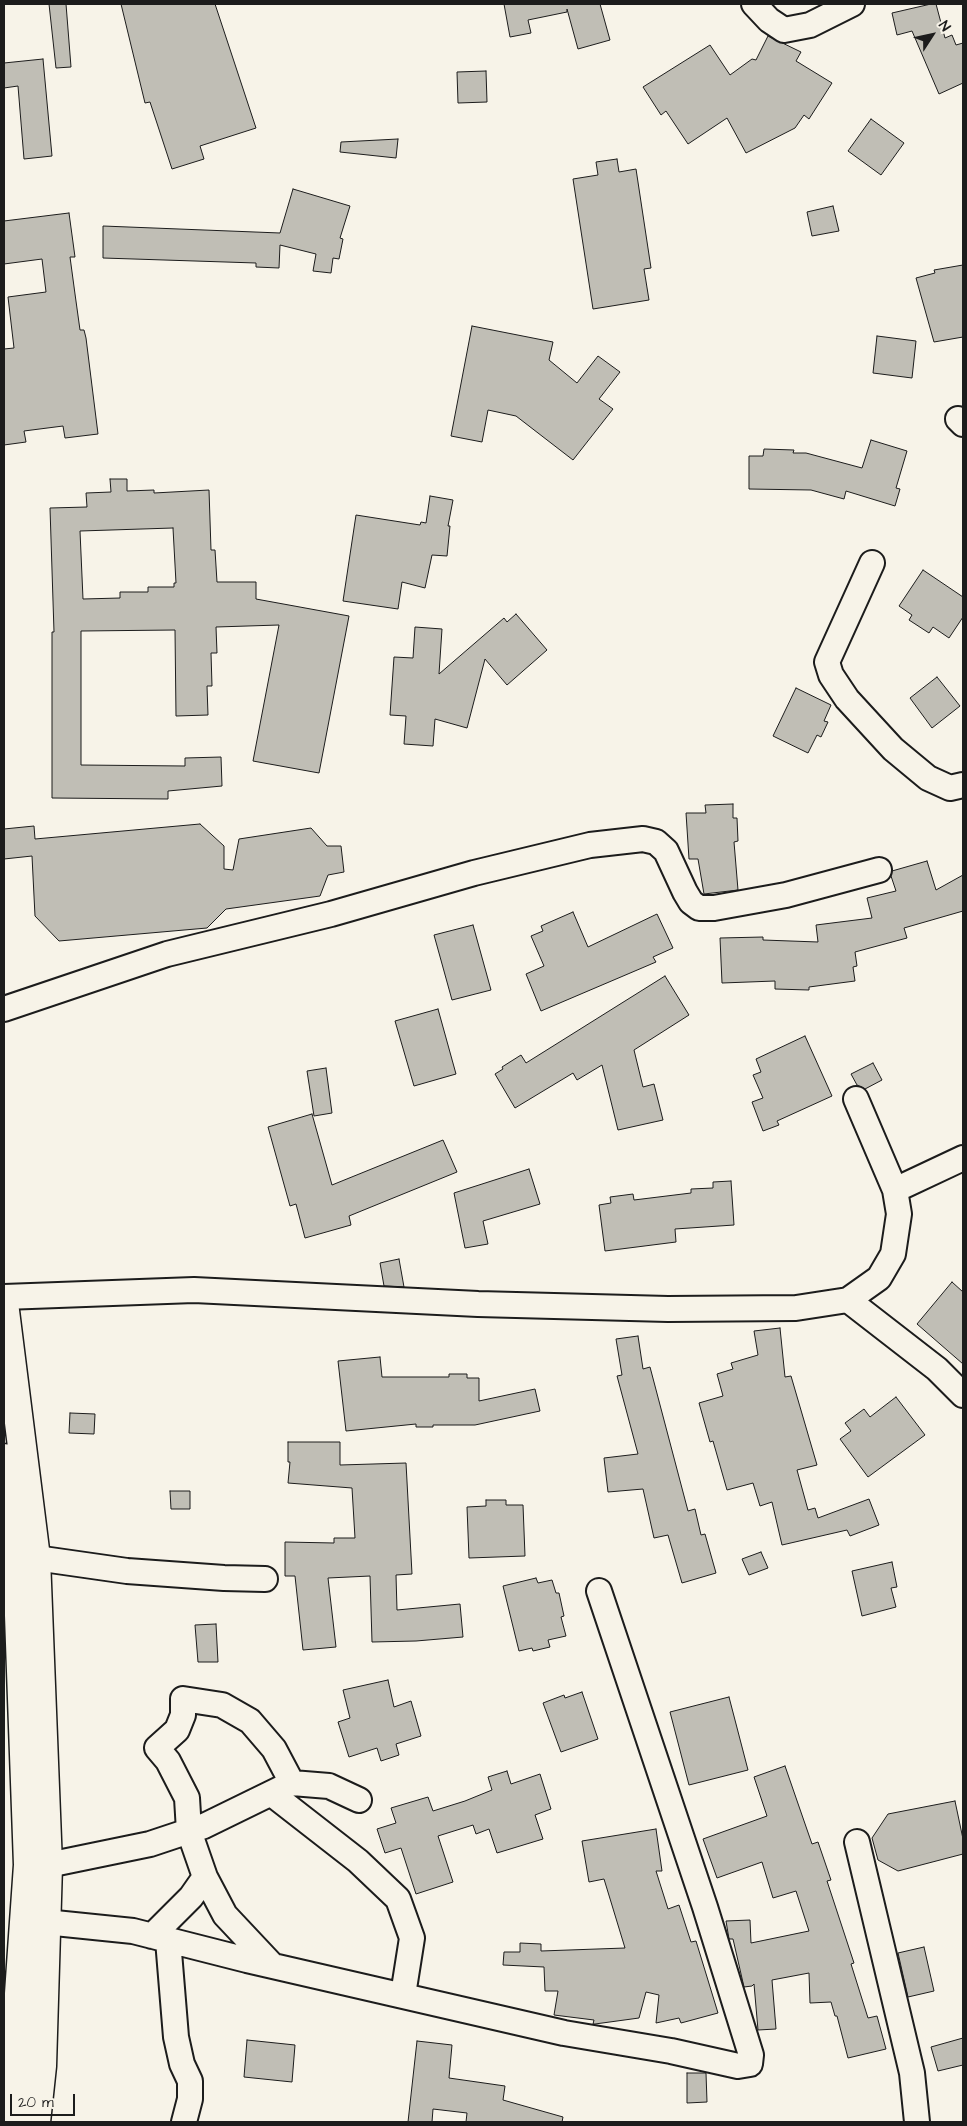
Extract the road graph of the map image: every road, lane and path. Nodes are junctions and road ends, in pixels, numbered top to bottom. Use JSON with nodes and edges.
{"nodes":[{"id":1,"x":754,"y":4,"type":"edge"},
{"id":2,"x":852,"y":4,"type":"edge"},
{"id":3,"x":872,"y":563,"type":"dead end"},
{"id":4,"x":963,"y":785,"type":"edge"},
{"id":5,"x":879,"y":870,"type":"dead end"},
{"id":6,"x":4,"y":1009,"type":"edge"},
{"id":7,"x":856,"y":1099,"type":"dead end"},
{"id":8,"x":963,"y":1158,"type":"edge"},
{"id":9,"x":895,"y":1190,"type":"junction"},
{"id":10,"x":4,"y":1298,"type":"edge"},
{"id":11,"x":848,"y":1300,"type":"junction"},
{"id":12,"x":4,"y":1303,"type":"edge"},
{"id":13,"x":963,"y":1395,"type":"edge"},
{"id":14,"x":4,"y":1458,"type":"edge"},
{"id":15,"x":36,"y":1558,"type":"junction"},
{"id":16,"x":265,"y":1579,"type":"dead end"},
{"id":17,"x":599,"y":1592,"type":"dead end"},
{"id":18,"x":282,"y":1788,"type":"junction"},
{"id":19,"x":359,"y":1800,"type":"dead end"},
{"id":20,"x":189,"y":1831,"type":"junction"},
{"id":21,"x":857,"y":1842,"type":"dead end"},
{"id":22,"x":48,"y":1865,"type":"junction"},
{"id":23,"x":205,"y":1877,"type":"junction"},
{"id":24,"x":45,"y":1922,"type":"junction"},
{"id":25,"x":160,"y":1938,"type":"junction"},
{"id":26,"x":272,"y":1965,"type":"junction"},
{"id":27,"x":402,"y":1995,"type":"junction"},
{"id":28,"x":10,"y":2122,"type":"edge"},
{"id":29,"x":36,"y":2122,"type":"edge"},
{"id":30,"x":184,"y":2122,"type":"edge"},
{"id":31,"x":917,"y":2122,"type":"edge"}],
"edges":[{"from":1,"to":2,"type":"street"},
{"from":3,"to":4,"type":"street"},
{"from":5,"to":6,"type":"street"},
{"from":7,"to":9,"type":"street"},
{"from":8,"to":9,"type":"street"},
{"from":9,"to":11,"type":"street"},
{"from":10,"to":11,"type":"street"},
{"from":11,"to":13,"type":"street"},
{"from":12,"to":15,"type":"main road"},
{"from":14,"to":28,"type":"main road"},
{"from":15,"to":16,"type":"street"},
{"from":15,"to":22,"type":"main road"},
{"from":17,"to":27,"type":"street"},
{"from":18,"to":19,"type":"street"},
{"from":18,"to":20,"type":"street"},
{"from":18,"to":20,"type":"street"},
{"from":18,"to":27,"type":"street"},
{"from":20,"to":22,"type":"street"},
{"from":20,"to":23,"type":"street"},
{"from":21,"to":31,"type":"street"},
{"from":22,"to":24,"type":"main road"},
{"from":23,"to":25,"type":"street"},
{"from":23,"to":26,"type":"street"},
{"from":24,"to":25,"type":"street"},
{"from":24,"to":29,"type":"main road"},
{"from":25,"to":26,"type":"street"},
{"from":25,"to":30,"type":"street"},
{"from":26,"to":27,"type":"street"}]}
